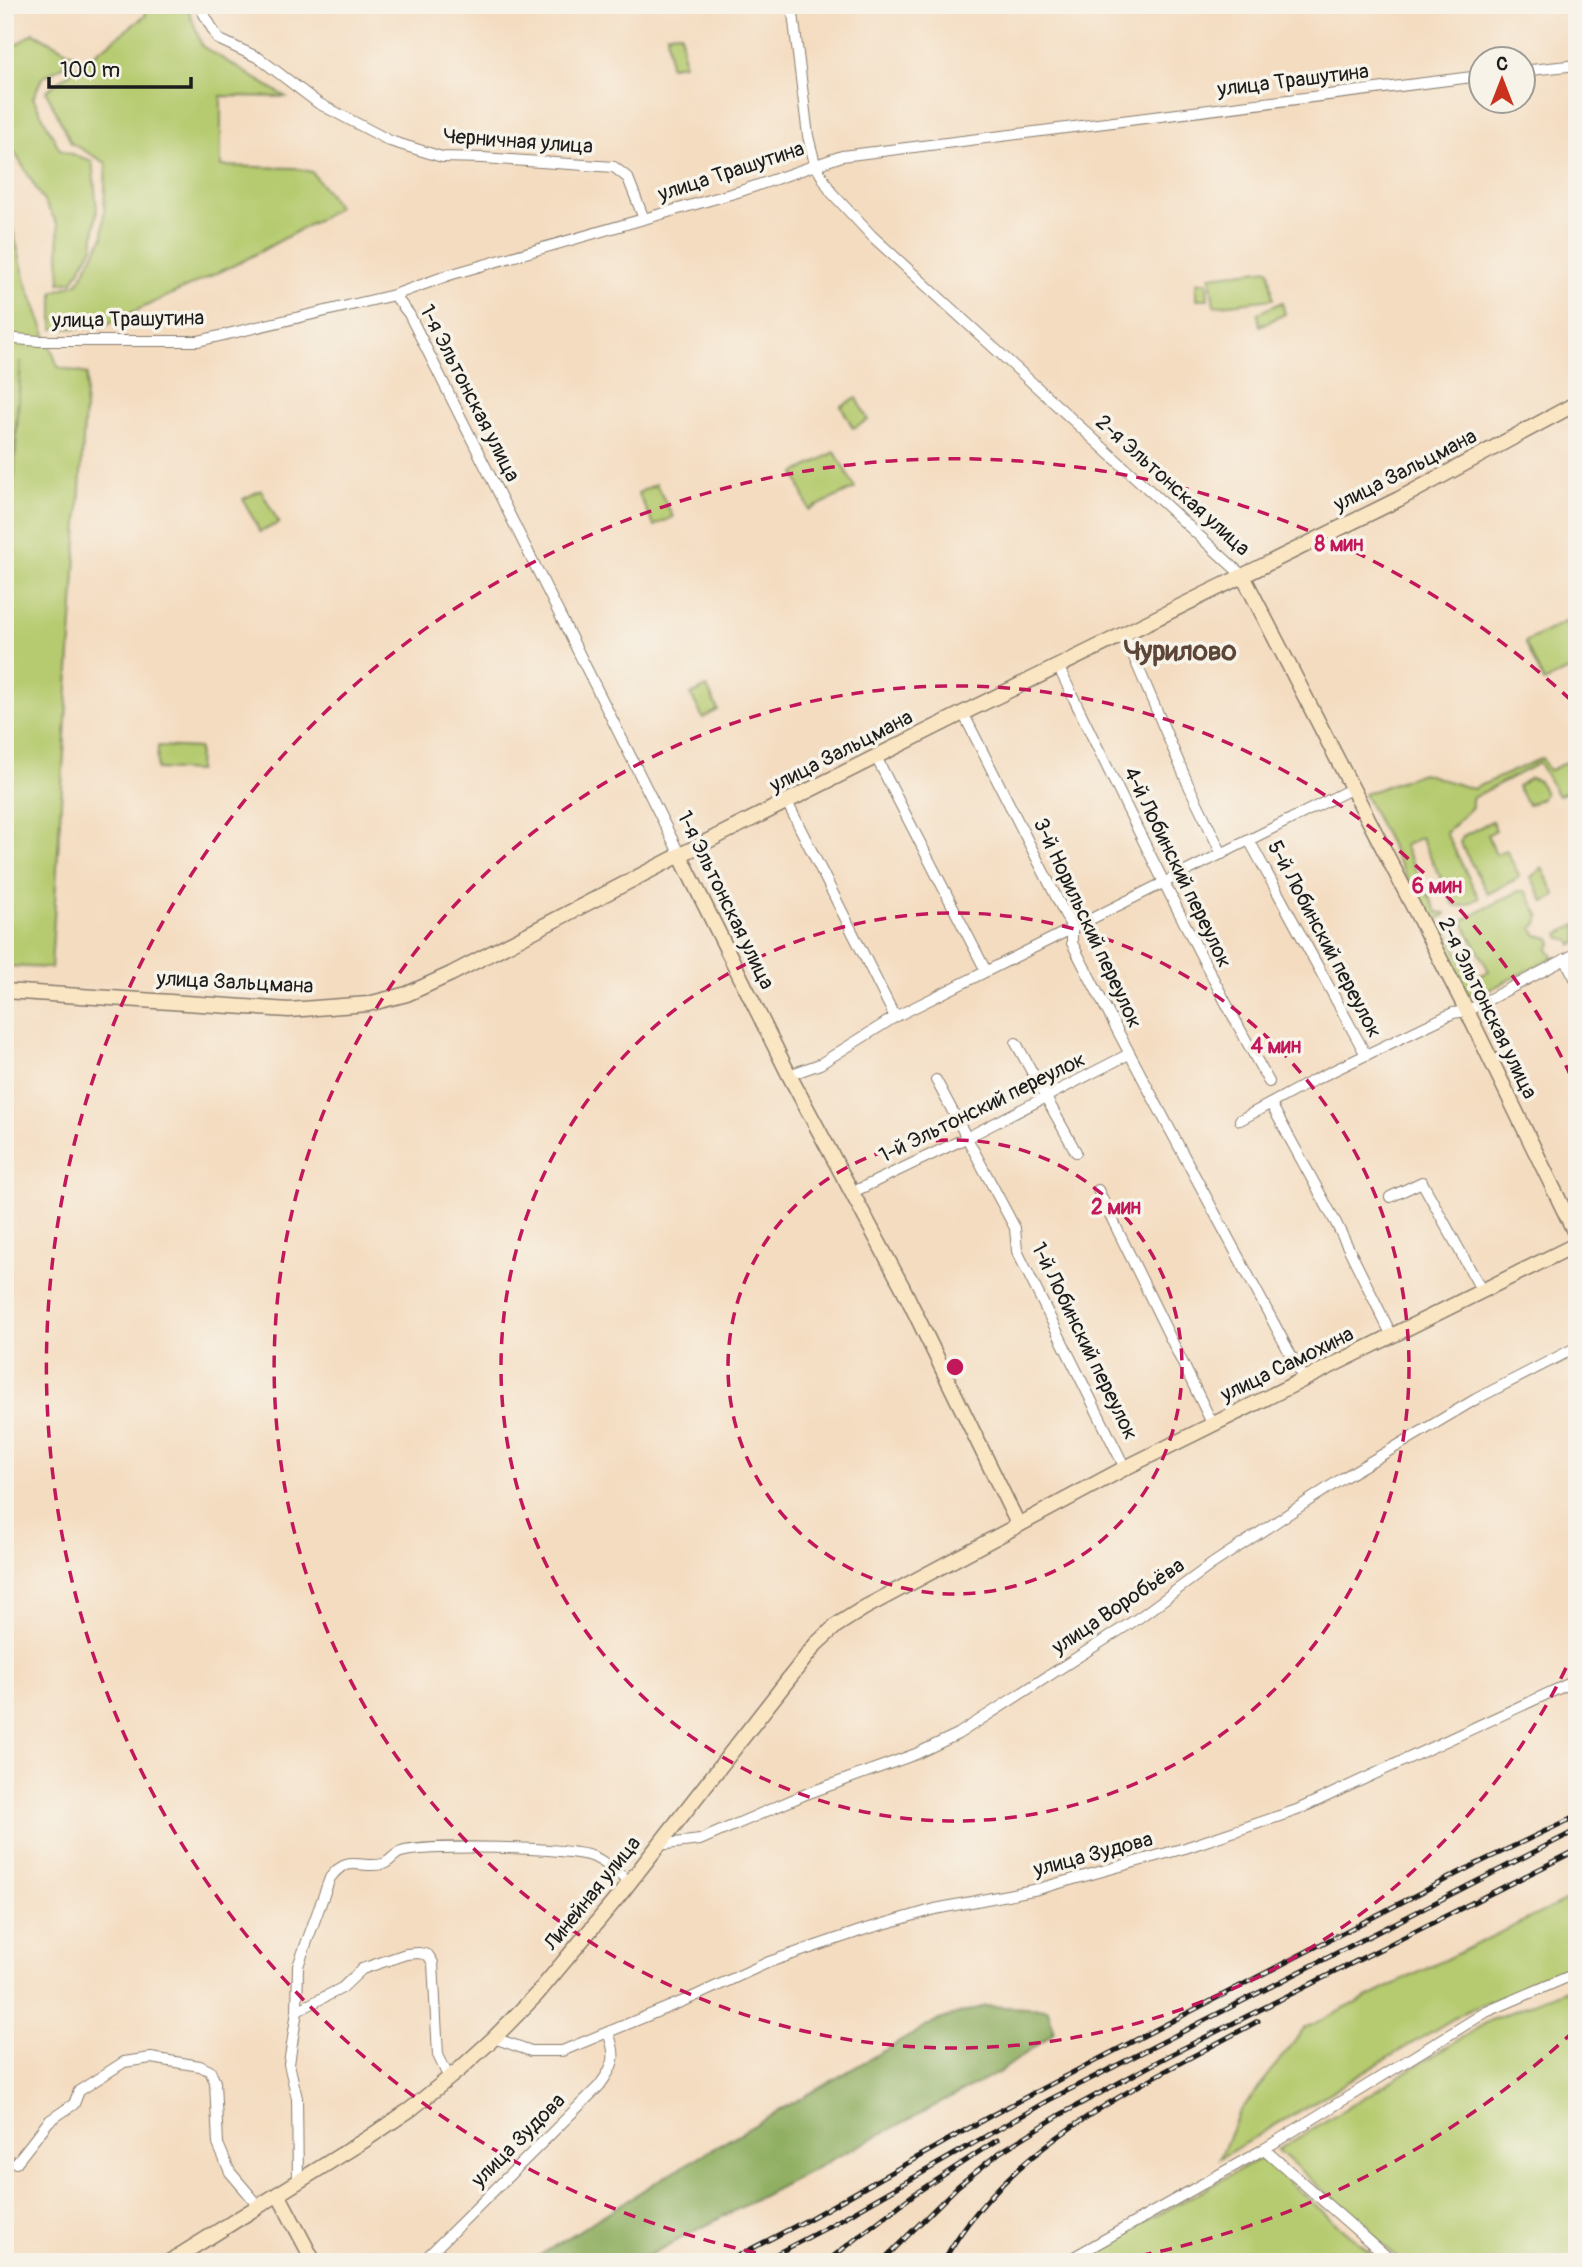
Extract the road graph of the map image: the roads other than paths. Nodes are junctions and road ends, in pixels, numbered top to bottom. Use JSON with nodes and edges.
{"nodes":[{"id":1,"x":199,"y":5,"type":"edge"},
{"id":2,"x":792,"y":5,"type":"edge"},
{"id":3,"x":1577,"y":65,"type":"edge"},
{"id":4,"x":1536,"y":69,"type":"edge"},
{"id":5,"x":1466,"y":78,"type":"edge"},
{"id":6,"x":815,"y":164,"type":"junction"},
{"id":7,"x":644,"y":219,"type":"junction"},
{"id":8,"x":394,"y":295,"type":"junction"},
{"id":9,"x":5,"y":338,"type":"edge"},
{"id":10,"x":1577,"y":403,"type":"edge"},
{"id":11,"x":1243,"y":576,"type":"junction"},
{"id":12,"x":1124,"y":634,"type":"junction"},
{"id":13,"x":1058,"y":666,"type":"junction"},
{"id":14,"x":963,"y":713,"type":"junction"},
{"id":15,"x":876,"y":757,"type":"junction"},
{"id":16,"x":1353,"y":788,"type":"junction"},
{"id":17,"x":787,"y":802,"type":"junction"},
{"id":18,"x":1249,"y":840,"type":"junction"},
{"id":19,"x":1222,"y":854,"type":"junction"},
{"id":20,"x":680,"y":855,"type":"junction"},
{"id":21,"x":1163,"y":883,"type":"junction"},
{"id":22,"x":1072,"y":928,"type":"junction"},
{"id":23,"x":1577,"y":953,"type":"edge"},
{"id":24,"x":1565,"y":959,"type":"junction"},
{"id":25,"x":986,"y":971,"type":"junction"},
{"id":26,"x":1577,"y":982,"type":"edge"},
{"id":27,"x":5,"y":991,"type":"edge"},
{"id":28,"x":1467,"y":1011,"type":"junction"},
{"id":29,"x":895,"y":1017,"type":"junction"},
{"id":30,"x":1016,"y":1043,"type":"dead end"},
{"id":31,"x":1129,"y":1054,"type":"junction"},
{"id":32,"x":1366,"y":1055,"type":"junction"},
{"id":33,"x":789,"y":1075,"type":"junction"},
{"id":34,"x":936,"y":1080,"type":"dead end"},
{"id":35,"x":1269,"y":1082,"type":"dead end"},
{"id":36,"x":1047,"y":1097,"type":"junction"},
{"id":37,"x":1271,"y":1104,"type":"junction"},
{"id":38,"x":1240,"y":1120,"type":"dead end"},
{"id":39,"x":968,"y":1137,"type":"junction"},
{"id":40,"x":1076,"y":1152,"type":"dead end"},
{"id":41,"x":1098,"y":1190,"type":"dead end"},
{"id":42,"x":851,"y":1192,"type":"junction"},
{"id":43,"x":1390,"y":1197,"type":"dead end"},
{"id":44,"x":1577,"y":1237,"type":"edge"},
{"id":45,"x":1577,"y":1244,"type":"edge"},
{"id":46,"x":1482,"y":1291,"type":"junction"},
{"id":47,"x":1392,"y":1336,"type":"junction"},
{"id":48,"x":1577,"y":1347,"type":"edge"},
{"id":49,"x":1304,"y":1380,"type":"junction"},
{"id":50,"x":1213,"y":1425,"type":"junction"},
{"id":51,"x":1125,"y":1468,"type":"junction"},
{"id":52,"x":1017,"y":1524,"type":"junction"},
{"id":53,"x":1577,"y":1680,"type":"edge"},
{"id":54,"x":658,"y":1846,"type":"junction"},
{"id":55,"x":629,"y":1882,"type":"junction"},
{"id":56,"x":1577,"y":1973,"type":"edge"},
{"id":57,"x":297,"y":2011,"type":"junction"},
{"id":58,"x":608,"y":2033,"type":"junction"},
{"id":59,"x":494,"y":2038,"type":"junction"},
{"id":60,"x":449,"y":2078,"type":"junction"},
{"id":61,"x":1264,"y":2149,"type":"junction"},
{"id":62,"x":16,"y":2163,"type":"dead end"},
{"id":63,"x":298,"y":2181,"type":"junction"},
{"id":64,"x":278,"y":2194,"type":"junction"},
{"id":65,"x":259,"y":2206,"type":"junction"},
{"id":66,"x":169,"y":2262,"type":"edge"},
{"id":67,"x":314,"y":2262,"type":"edge"},
{"id":68,"x":422,"y":2262,"type":"edge"},
{"id":69,"x":1065,"y":2262,"type":"edge"},
{"id":70,"x":1392,"y":2262,"type":"edge"}],
"edges":[{"from":1,"to":7,"type":"street","name":"Черничная улица"},
{"from":2,"to":6,"type":"street","name":"2-я Эльтонская улица"},
{"from":3,"to":4,"type":"street"},
{"from":5,"to":6,"type":"street","name":"улица Трашутина"},
{"from":6,"to":7,"type":"street","name":"улица Трашутина"},
{"from":6,"to":11,"type":"street","name":"2-я Эльтонская улица"},
{"from":7,"to":8,"type":"street","name":"улица Трашутина"},
{"from":8,"to":9,"type":"street","name":"улица Трашутина"},
{"from":8,"to":20,"type":"street","name":"1-я Эльтонская улица"},
{"from":10,"to":11,"type":"street","name":"улица Зальцмана"},
{"from":11,"to":12,"type":"street","name":"улица Зальцмана"},
{"from":11,"to":16,"type":"street","name":"2-я Эльтонская улица"},
{"from":12,"to":13,"type":"street","name":"улица Зальцмана"},
{"from":12,"to":19,"type":"street"},
{"from":13,"to":14,"type":"street","name":"улица Зальцмана"},
{"from":13,"to":21,"type":"street","name":"4-й Лобинский переулок"},
{"from":14,"to":15,"type":"street","name":"улица Зальцмана"},
{"from":14,"to":22,"type":"street","name":"3-й Норильский переулок"},
{"from":15,"to":17,"type":"street","name":"улица Зальцмана"},
{"from":15,"to":25,"type":"street"},
{"from":16,"to":18,"type":"street"},
{"from":16,"to":28,"type":"street","name":"2-я Эльтонская улица"},
{"from":17,"to":20,"type":"street","name":"улица Зальцмана"},
{"from":17,"to":29,"type":"street"},
{"from":18,"to":19,"type":"street"},
{"from":18,"to":32,"type":"street","name":"5-й Лобинский переулок"},
{"from":19,"to":21,"type":"street"},
{"from":20,"to":27,"type":"street","name":"улица Зальцмана"},
{"from":20,"to":33,"type":"street","name":"1-я Эльтонская улица"},
{"from":21,"to":22,"type":"street"},
{"from":21,"to":35,"type":"street","name":"4-й Лобинский переулок"},
{"from":22,"to":25,"type":"street"},
{"from":22,"to":31,"type":"street","name":"3-й Норильский переулок"},
{"from":23,"to":24,"type":"street"},
{"from":24,"to":26,"type":"street"},
{"from":24,"to":28,"type":"street"},
{"from":25,"to":29,"type":"street"},
{"from":28,"to":32,"type":"street"},
{"from":28,"to":44,"type":"street","name":"2-я Эльтонская улица"},
{"from":29,"to":33,"type":"street"},
{"from":30,"to":36,"type":"street"},
{"from":31,"to":36,"type":"street","name":"1-й Эльтонский переулок"},
{"from":31,"to":49,"type":"street","name":"3-й Норильский переулок"},
{"from":32,"to":37,"type":"street"},
{"from":33,"to":42,"type":"street","name":"1-я Эльтонская улица"},
{"from":34,"to":39,"type":"street","name":"1-й Лобинский переулок"},
{"from":36,"to":39,"type":"street","name":"1-й Эльтонский переулок"},
{"from":36,"to":40,"type":"street"},
{"from":37,"to":38,"type":"street"},
{"from":37,"to":47,"type":"street"},
{"from":39,"to":42,"type":"street","name":"1-й Эльтонский переулок"},
{"from":39,"to":51,"type":"street","name":"1-й Лобинский переулок"},
{"from":41,"to":50,"type":"street"},
{"from":42,"to":52,"type":"street","name":"1-я Эльтонская улица"},
{"from":43,"to":46,"type":"street"},
{"from":45,"to":46,"type":"street","name":"улица Самохина"},
{"from":46,"to":47,"type":"street","name":"улица Самохина"},
{"from":47,"to":49,"type":"street","name":"улица Самохина"},
{"from":48,"to":54,"type":"street","name":"улица Воробьёва"},
{"from":49,"to":50,"type":"street","name":"улица Самохина"},
{"from":50,"to":51,"type":"street","name":"улица Самохина"},
{"from":51,"to":52,"type":"street","name":"улица Самохина"},
{"from":52,"to":54,"type":"street","name":"Линейная улица"},
{"from":53,"to":58,"type":"street","name":"улица Зудова"},
{"from":54,"to":55,"type":"street","name":"Линейная улица"},
{"from":55,"to":57,"type":"street"},
{"from":55,"to":59,"type":"street","name":"Линейная улица"},
{"from":56,"to":61,"type":"street"},
{"from":57,"to":60,"type":"street"},
{"from":57,"to":63,"type":"street"},
{"from":58,"to":59,"type":"street","name":"улица Зудова"},
{"from":58,"to":68,"type":"street","name":"улица Зудова"},
{"from":59,"to":60,"type":"street","name":"Линейная улица"},
{"from":60,"to":63,"type":"street","name":"Линейная улица"},
{"from":61,"to":69,"type":"street"},
{"from":61,"to":70,"type":"street"},
{"from":62,"to":65,"type":"street"},
{"from":63,"to":64,"type":"street","name":"Линейная улица"},
{"from":64,"to":65,"type":"street","name":"Линейная улица"},
{"from":64,"to":67,"type":"street"},
{"from":65,"to":66,"type":"street","name":"Линейная улица"}]}
